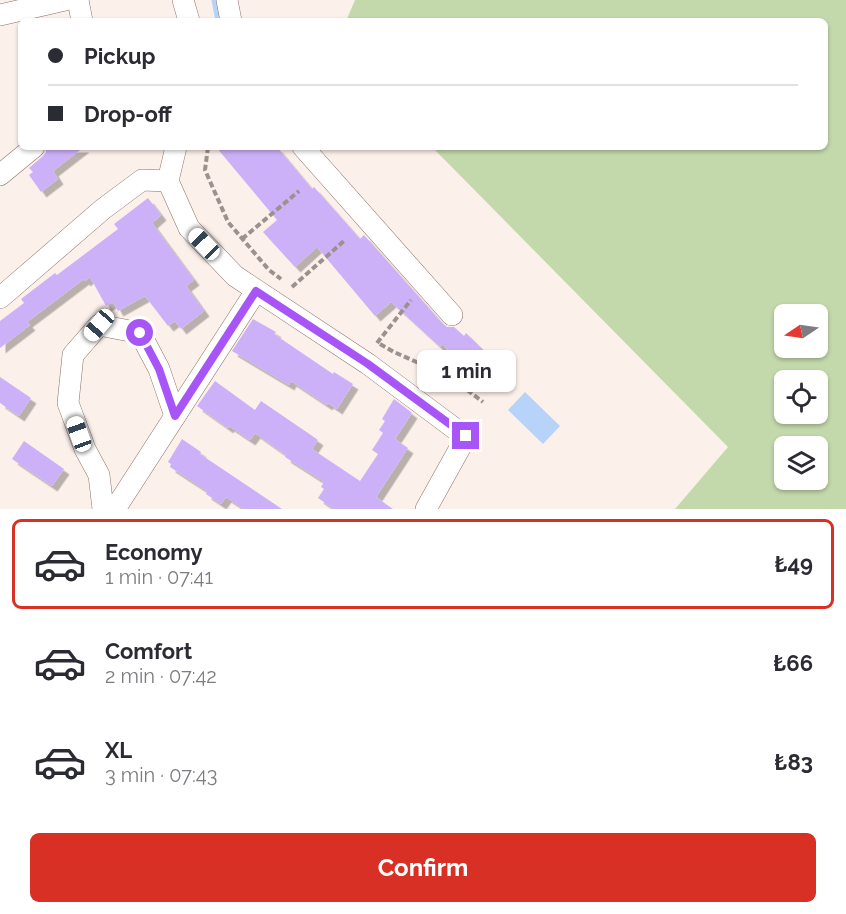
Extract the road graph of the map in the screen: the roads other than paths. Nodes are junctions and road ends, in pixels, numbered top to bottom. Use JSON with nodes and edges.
{"nodes":[{"id":1,"x":65,"y":0,"type":"edge"},
{"id":2,"x":78,"y":0,"type":"edge"},
{"id":3,"x":183,"y":0,"type":"edge"},
{"id":4,"x":227,"y":0,"type":"edge"},
{"id":5,"x":0,"y":15,"type":"edge"},
{"id":6,"x":81,"y":18,"type":"edge"},
{"id":7,"x":188,"y":18,"type":"edge"},
{"id":8,"x":230,"y":18,"type":"edge"},
{"id":9,"x":30,"y":150,"type":"edge"},
{"id":10,"x":175,"y":150,"type":"edge"},
{"id":11,"x":306,"y":150,"type":"edge"},
{"id":12,"x":0,"y":175,"type":"edge"},
{"id":13,"x":168,"y":181,"type":"junction"},
{"id":14,"x":256,"y":291,"type":"junction"},
{"id":15,"x":0,"y":298,"type":"edge"},
{"id":16,"x":452,"y":315,"type":"dead end"},
{"id":17,"x":175,"y":416,"type":"junction"},
{"id":18,"x":103,"y":509,"type":"edge"},
{"id":19,"x":115,"y":509,"type":"edge"},
{"id":20,"x":426,"y":509,"type":"edge"}],
"edges":[{"from":1,"to":5,"type":"street"},
{"from":2,"to":6,"type":"street"},
{"from":3,"to":7,"type":"street"},
{"from":4,"to":8,"type":"street"},
{"from":9,"to":12,"type":"street"},
{"from":10,"to":13,"type":"street"},
{"from":11,"to":16,"type":"street"},
{"from":13,"to":14,"type":"street"},
{"from":13,"to":15,"type":"street"},
{"from":14,"to":17,"type":"street"},
{"from":14,"to":20,"type":"street"},
{"from":17,"to":18,"type":"street"},
{"from":17,"to":19,"type":"street"}]}
